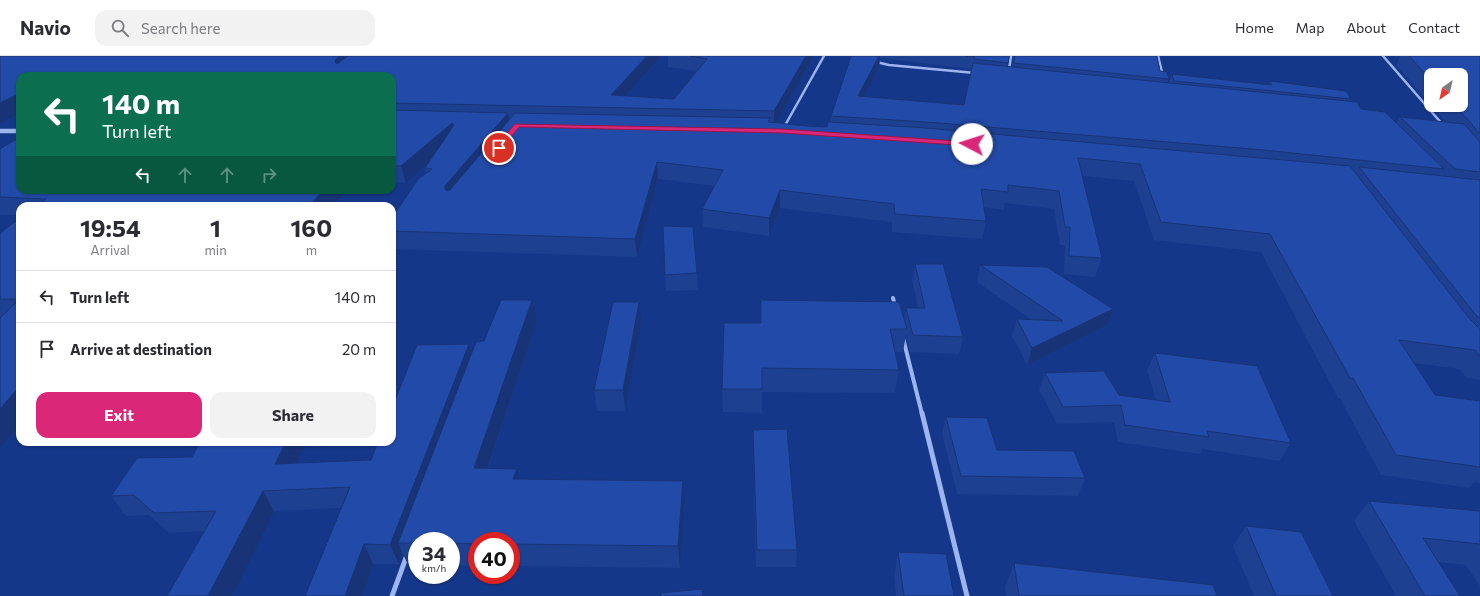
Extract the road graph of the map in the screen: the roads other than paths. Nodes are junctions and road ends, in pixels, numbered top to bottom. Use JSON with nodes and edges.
{"nodes":[{"id":1,"x":824,"y":56,"type":"edge"},
{"id":2,"x":868,"y":56,"type":"edge"},
{"id":3,"x":1011,"y":56,"type":"edge"},
{"id":4,"x":1158,"y":56,"type":"edge"},
{"id":5,"x":1383,"y":56,"type":"edge"},
{"id":6,"x":976,"y":73,"type":"edge"},
{"id":7,"x":1008,"y":77,"type":"edge"},
{"id":8,"x":1164,"y":79,"type":"edge"},
{"id":9,"x":1444,"y":127,"type":"edge"},
{"id":10,"x":0,"y":131,"type":"edge"},
{"id":11,"x":16,"y":131,"type":"edge"},
{"id":12,"x":774,"y":131,"type":"edge"},
{"id":13,"x":782,"y":131,"type":"junction"},
{"id":14,"x":790,"y":132,"type":"edge"},
{"id":15,"x":894,"y":298,"type":"dead end"},
{"id":16,"x":897,"y":314,"type":"edge"},
{"id":17,"x":901,"y":329,"type":"edge"},
{"id":18,"x":408,"y":551,"type":"edge"},
{"id":19,"x":392,"y":596,"type":"edge"},
{"id":20,"x":967,"y":596,"type":"edge"}],
"edges":[{"from":1,"to":13,"type":"street"},
{"from":2,"to":6,"type":"street"},
{"from":3,"to":7,"type":"street"},
{"from":4,"to":8,"type":"street"},
{"from":5,"to":9,"type":"street"},
{"from":10,"to":11,"type":"street"},
{"from":12,"to":13,"type":"street"},
{"from":13,"to":14,"type":"street"},
{"from":15,"to":16,"type":"street"},
{"from":17,"to":20,"type":"street"},
{"from":18,"to":19,"type":"street"}]}
